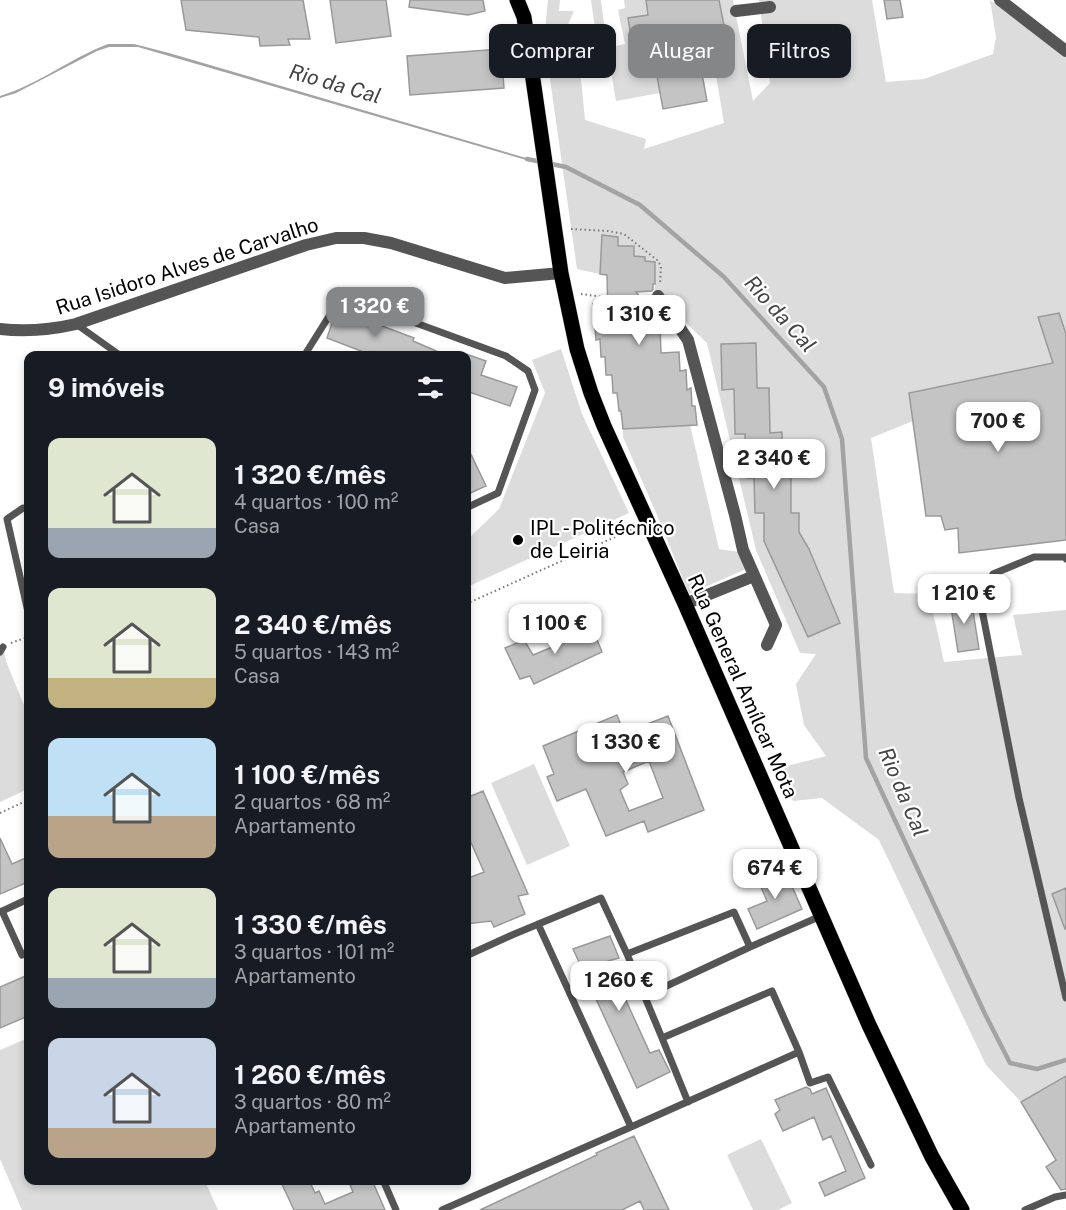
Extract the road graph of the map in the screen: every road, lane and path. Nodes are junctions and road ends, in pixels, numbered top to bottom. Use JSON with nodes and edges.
{"nodes":[{"id":1,"x":518,"y":0,"type":"edge"},
{"id":2,"x":527,"y":0,"type":"edge"},
{"id":3,"x":1000,"y":0,"type":"edge"},
{"id":4,"x":770,"y":7,"type":"dead end"},
{"id":5,"x":736,"y":12,"type":"dead end"},
{"id":6,"x":524,"y":17,"type":"junction"},
{"id":7,"x":1066,"y":51,"type":"edge"},
{"id":8,"x":571,"y":229,"type":"dead end"},
{"id":9,"x":561,"y":273,"type":"junction"},
{"id":10,"x":581,"y":294,"type":"dead end"},
{"id":11,"x":658,"y":296,"type":"junction"},
{"id":12,"x":76,"y":324,"type":"junction"},
{"id":13,"x":0,"y":329,"type":"edge"},
{"id":14,"x":114,"y":351,"type":"edge"},
{"id":15,"x":307,"y":351,"type":"edge"},
{"id":16,"x":471,"y":506,"type":"edge"},
{"id":17,"x":24,"y":508,"type":"edge"},
{"id":18,"x":648,"y":521,"type":"junction"},
{"id":19,"x":1066,"y":559,"type":"edge"},
{"id":20,"x":754,"y":576,"type":"junction"},
{"id":21,"x":24,"y":594,"type":"edge"},
{"id":22,"x":471,"y":602,"type":"edge"},
{"id":23,"x":685,"y":604,"type":"junction"},
{"id":24,"x":24,"y":639,"type":"edge"},
{"id":25,"x":767,"y":645,"type":"dead end"},
{"id":26,"x":1,"y":649,"type":"edge"},
{"id":27,"x":24,"y":802,"type":"edge"},
{"id":28,"x":0,"y":813,"type":"edge"},
{"id":29,"x":24,"y":901,"type":"edge"},
{"id":30,"x":1,"y":911,"type":"edge"},
{"id":31,"x":821,"y":916,"type":"junction"},
{"id":32,"x":538,"y":924,"type":"junction"},
{"id":33,"x":750,"y":947,"type":"junction"},
{"id":34,"x":24,"y":953,"type":"edge"},
{"id":35,"x":471,"y":954,"type":"edge"},
{"id":36,"x":627,"y":954,"type":"junction"},
{"id":37,"x":645,"y":996,"type":"junction"},
{"id":38,"x":1066,"y":999,"type":"edge"},
{"id":39,"x":662,"y":1038,"type":"junction"},
{"id":40,"x":800,"y":1052,"type":"junction"},
{"id":41,"x":688,"y":1102,"type":"junction"},
{"id":42,"x":631,"y":1127,"type":"junction"},
{"id":43,"x":871,"y":1166,"type":"dead end"},
{"id":44,"x":385,"y":1185,"type":"edge"},
{"id":45,"x":1066,"y":1195,"type":"edge"},
{"id":46,"x":396,"y":1210,"type":"edge"},
{"id":47,"x":442,"y":1210,"type":"edge"},
{"id":48,"x":962,"y":1210,"type":"edge"},
{"id":49,"x":1025,"y":1210,"type":"edge"}],
"edges":[{"from":1,"to":6,"type":"main road"},
{"from":2,"to":6,"type":"main road"},
{"from":3,"to":7,"type":"street"},
{"from":4,"to":5,"type":"street"},
{"from":6,"to":9,"type":"main road","name":"Rua General Amílcar Mota"},
{"from":8,"to":11,"type":"path"},
{"from":9,"to":12,"type":"street","name":"Rua Isidoro Alves de Carvalho"},
{"from":9,"to":18,"type":"main road","name":"Rua General Amílcar Mota"},
{"from":10,"to":11,"type":"path"},
{"from":11,"to":20,"type":"street"},
{"from":12,"to":13,"type":"street","name":"Rua Isidoro Alves de Carvalho"},
{"from":12,"to":14,"type":"lane"},
{"from":15,"to":16,"type":"lane"},
{"from":17,"to":21,"type":"lane"},
{"from":18,"to":22,"type":"path"},
{"from":18,"to":23,"type":"main road","name":"Rua General Amílcar Mota"},
{"from":19,"to":38,"type":"lane"},
{"from":20,"to":23,"type":"street"},
{"from":20,"to":25,"type":"street"},
{"from":23,"to":31,"type":"main road","name":"Rua General Amílcar Mota"},
{"from":24,"to":26,"type":"path"},
{"from":27,"to":28,"type":"path"},
{"from":29,"to":30,"type":"lane"},
{"from":30,"to":34,"type":"lane"},
{"from":31,"to":33,"type":"lane"},
{"from":31,"to":48,"type":"main road","name":"Rua General Amílcar Mota"},
{"from":32,"to":35,"type":"lane"},
{"from":32,"to":36,"type":"lane"},
{"from":32,"to":42,"type":"lane"},
{"from":33,"to":36,"type":"lane"},
{"from":33,"to":37,"type":"lane"},
{"from":36,"to":37,"type":"lane"},
{"from":37,"to":39,"type":"lane"},
{"from":39,"to":40,"type":"lane"},
{"from":39,"to":41,"type":"lane"},
{"from":40,"to":41,"type":"lane"},
{"from":40,"to":43,"type":"lane"},
{"from":41,"to":42,"type":"lane"},
{"from":42,"to":47,"type":"lane"},
{"from":44,"to":46,"type":"lane"},
{"from":45,"to":49,"type":"lane"}]}
